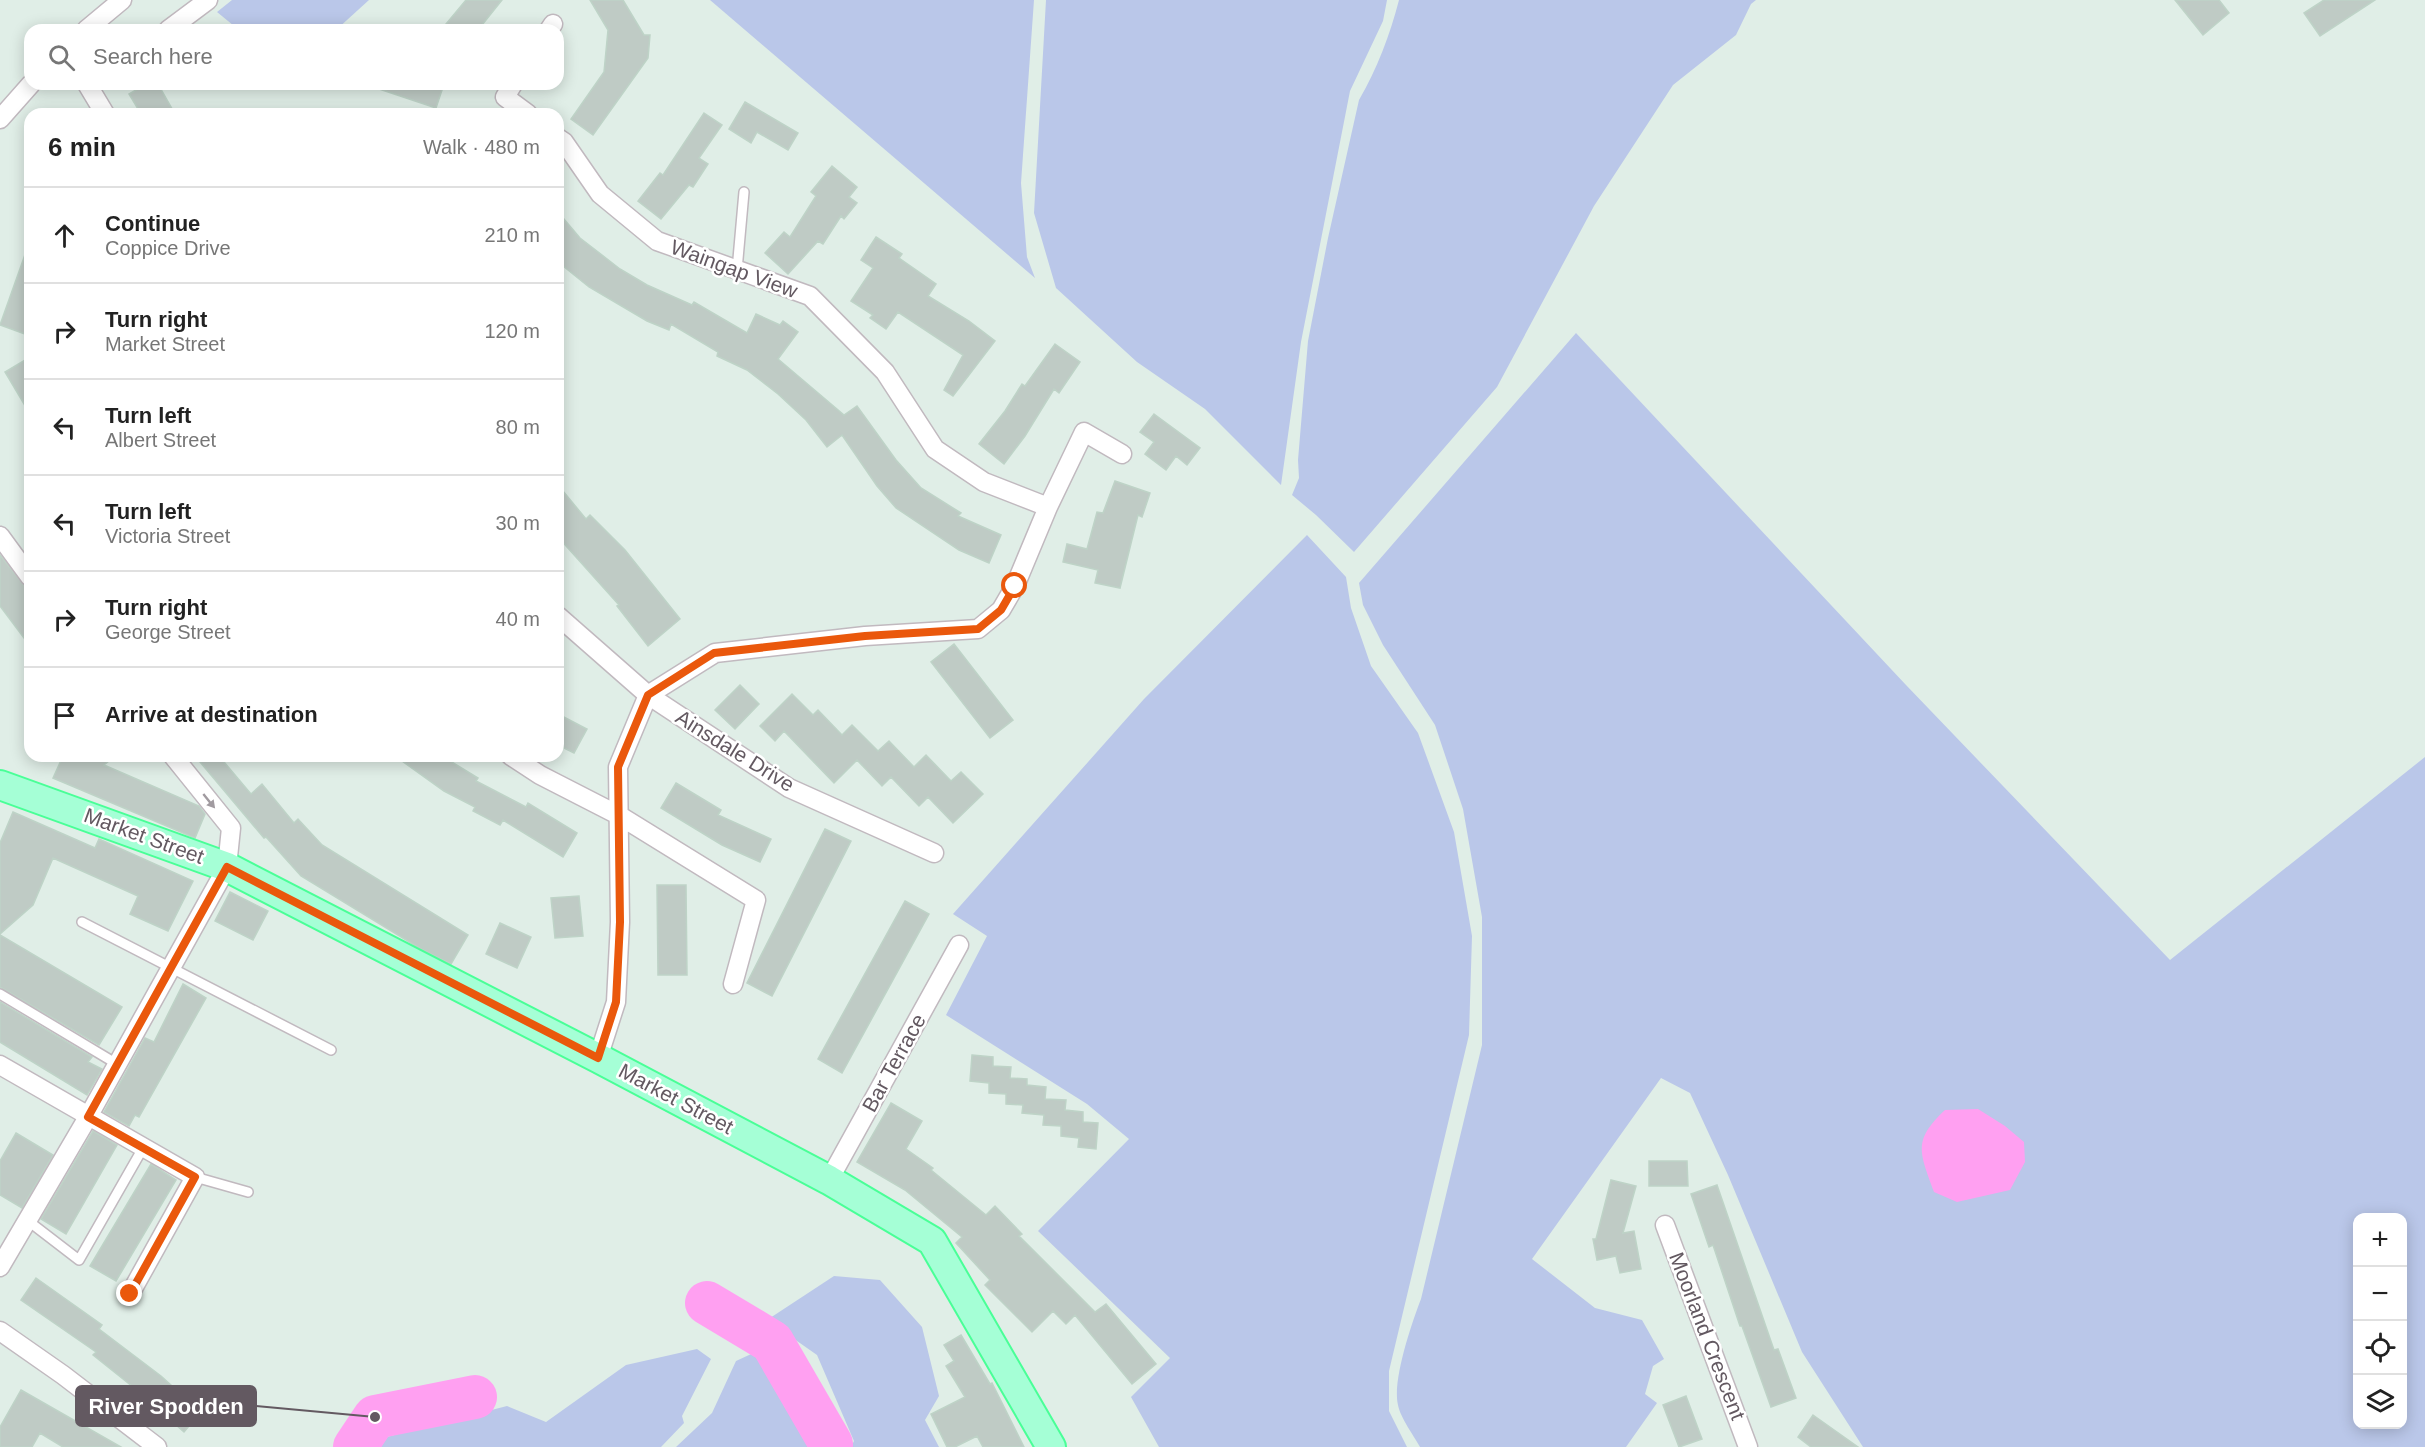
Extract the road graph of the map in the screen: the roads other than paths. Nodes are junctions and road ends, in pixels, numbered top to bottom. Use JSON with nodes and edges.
{"nodes":[{"id":1,"x":122,"y":0,"type":"edge"},
{"id":2,"x":208,"y":0,"type":"edge"},
{"id":3,"x":93,"y":24,"type":"edge"},
{"id":4,"x":176,"y":24,"type":"edge"},
{"id":5,"x":26,"y":90,"type":"edge"},
{"id":6,"x":91,"y":90,"type":"edge"},
{"id":7,"x":509,"y":90,"type":"edge"},
{"id":8,"x":101,"y":108,"type":"edge"},
{"id":9,"x":520,"y":108,"type":"edge"},
{"id":10,"x":0,"y":119,"type":"edge"},
{"id":11,"x":564,"y":142,"type":"edge"},
{"id":12,"x":744,"y":192,"type":"dead end"},
{"id":13,"x":737,"y":270,"type":"junction"},
{"id":14,"x":1122,"y":454,"type":"dead end"},
{"id":15,"x":1048,"y":507,"type":"junction"},
{"id":16,"x":0,"y":536,"type":"edge"},
{"id":17,"x":24,"y":569,"type":"edge"},
{"id":18,"x":564,"y":621,"type":"edge"},
{"id":19,"x":648,"y":695,"type":"junction"},
{"id":20,"x":178,"y":762,"type":"edge"},
{"id":21,"x":520,"y":762,"type":"edge"},
{"id":22,"x":0,"y":785,"type":"edge"},
{"id":23,"x":620,"y":816,"type":"junction"},
{"id":24,"x":934,"y":853,"type":"dead end"},
{"id":25,"x":227,"y":867,"type":"junction"},
{"id":26,"x":81,"y":922,"type":"dead end"},
{"id":27,"x":959,"y":945,"type":"dead end"},
{"id":28,"x":170,"y":968,"type":"junction"},
{"id":29,"x":733,"y":984,"type":"dead end"},
{"id":30,"x":0,"y":994,"type":"edge"},
{"id":31,"x":331,"y":1050,"type":"dead end"},
{"id":32,"x":598,"y":1058,"type":"junction"},
{"id":33,"x":117,"y":1064,"type":"junction"},
{"id":34,"x":0,"y":1065,"type":"edge"},
{"id":35,"x":88,"y":1117,"type":"junction"},
{"id":36,"x":143,"y":1148,"type":"junction"},
{"id":37,"x":195,"y":1177,"type":"junction"},
{"id":38,"x":829,"y":1180,"type":"junction"},
{"id":39,"x":248,"y":1192,"type":"dead end"},
{"id":40,"x":27,"y":1220,"type":"junction"},
{"id":41,"x":1665,"y":1225,"type":"dead end"},
{"id":42,"x":1,"y":1263,"type":"edge"},
{"id":43,"x":130,"y":1294,"type":"dead end"},
{"id":44,"x":0,"y":1331,"type":"edge"},
{"id":45,"x":157,"y":1447,"type":"edge"},
{"id":46,"x":1051,"y":1447,"type":"edge"},
{"id":47,"x":1748,"y":1447,"type":"edge"}],
"edges":[{"from":1,"to":3,"type":"street"},
{"from":2,"to":4,"type":"street"},
{"from":5,"to":10,"type":"street"},
{"from":6,"to":8,"type":"street"},
{"from":7,"to":9,"type":"street"},
{"from":11,"to":13,"type":"street","name":"Waingap View"},
{"from":12,"to":13,"type":"lane"},
{"from":13,"to":15,"type":"street","name":"Waingap View"},
{"from":14,"to":15,"type":"street"},
{"from":15,"to":19,"type":"street"},
{"from":16,"to":17,"type":"street"},
{"from":18,"to":19,"type":"street","name":"Ainsdale Drive"},
{"from":19,"to":23,"type":"street"},
{"from":19,"to":24,"type":"street","name":"Ainsdale Drive"},
{"from":20,"to":25,"type":"street","one_way":true},
{"from":21,"to":23,"type":"street"},
{"from":22,"to":25,"type":"main road","name":"Market Street"},
{"from":23,"to":29,"type":"street"},
{"from":23,"to":32,"type":"street"},
{"from":25,"to":28,"type":"street"},
{"from":25,"to":32,"type":"main road","name":"Market Street"},
{"from":26,"to":28,"type":"lane"},
{"from":27,"to":38,"type":"street","name":"Bar Terrace"},
{"from":28,"to":31,"type":"lane"},
{"from":28,"to":33,"type":"street"},
{"from":30,"to":33,"type":"lane"},
{"from":32,"to":38,"type":"main road","name":"Market Street"},
{"from":33,"to":35,"type":"street"},
{"from":34,"to":35,"type":"street"},
{"from":35,"to":36,"type":"street"},
{"from":35,"to":40,"type":"street"},
{"from":36,"to":37,"type":"street"},
{"from":36,"to":40,"type":"lane"},
{"from":37,"to":39,"type":"lane"},
{"from":37,"to":43,"type":"street"},
{"from":38,"to":46,"type":"main road","name":"Market Street"},
{"from":40,"to":42,"type":"street"},
{"from":41,"to":47,"type":"street","name":"Moorland Crescent"},
{"from":44,"to":45,"type":"street"}]}
